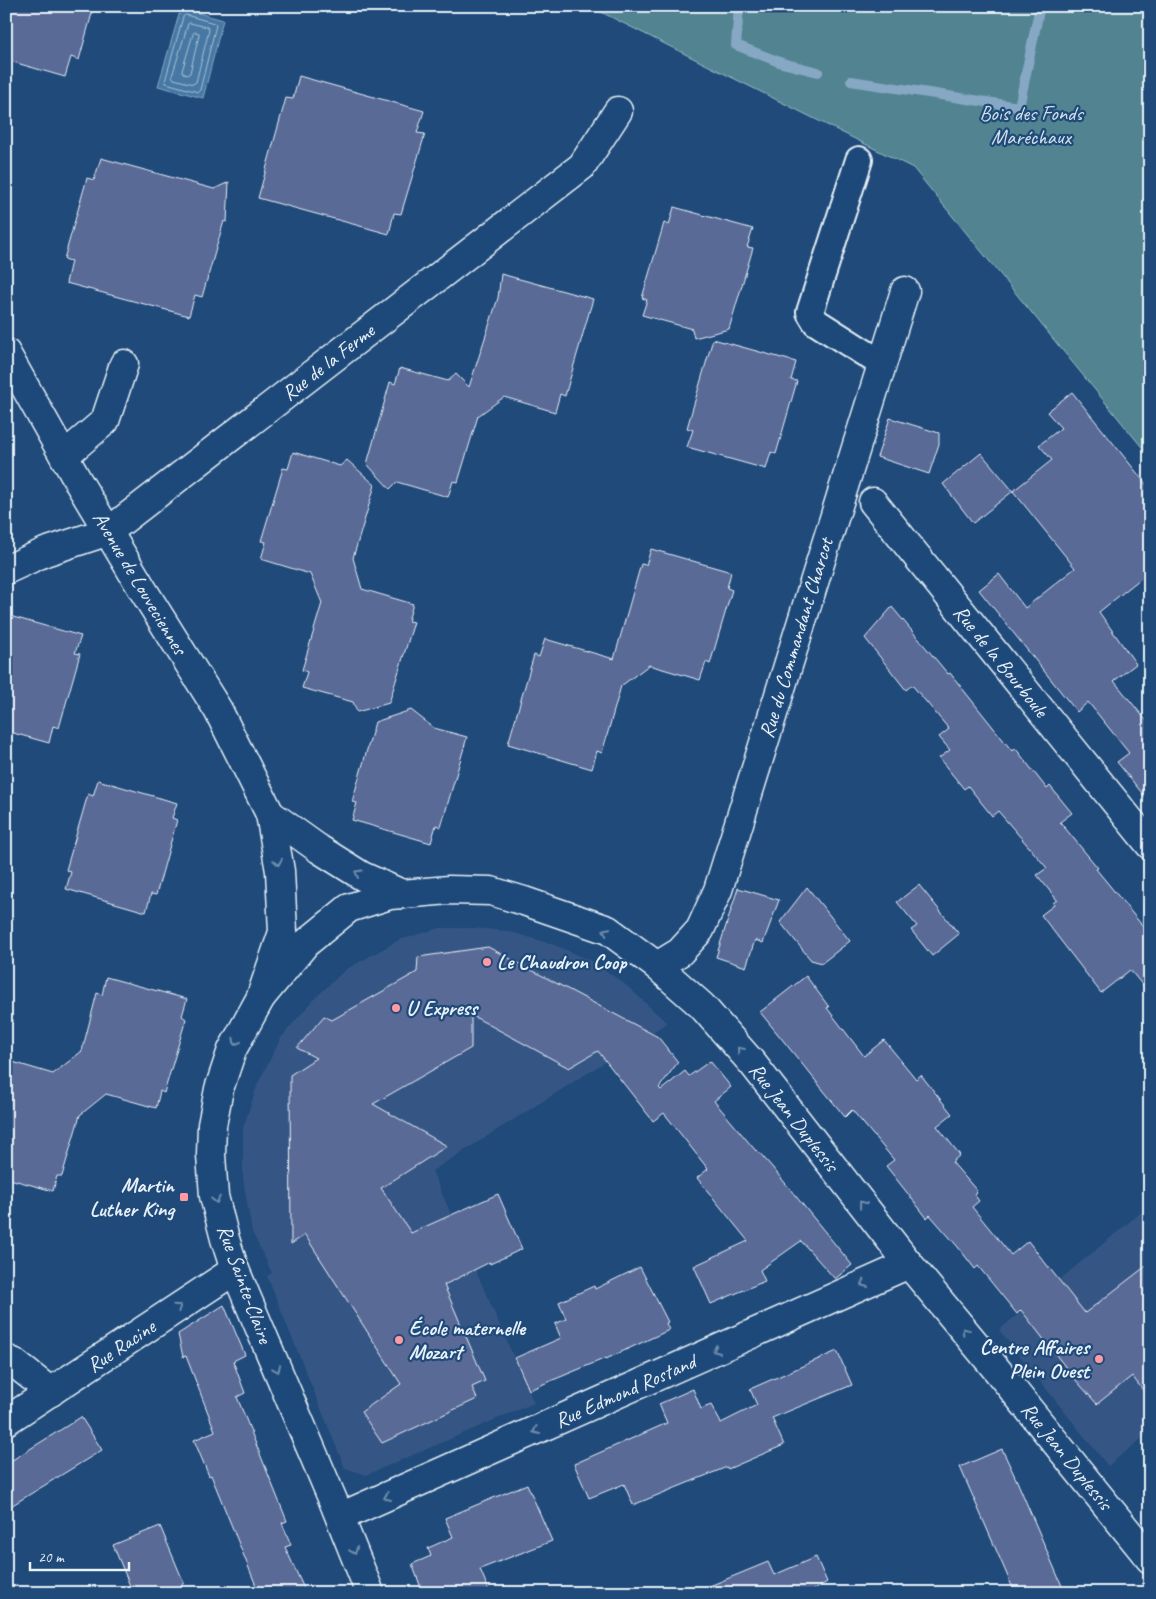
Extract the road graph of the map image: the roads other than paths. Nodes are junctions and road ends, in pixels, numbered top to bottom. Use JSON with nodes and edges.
{"nodes":[{"id":1,"x":618,"y":111,"type":"dead end"},
{"id":2,"x":859,"y":160,"type":"dead end"},
{"id":3,"x":905,"y":291,"type":"dead end"},
{"id":4,"x":6,"y":353,"type":"edge"},
{"id":5,"x":124,"y":364,"type":"dead end"},
{"id":6,"x":882,"y":364,"type":"junction"},
{"id":7,"x":64,"y":456,"type":"junction"},
{"id":8,"x":842,"y":492,"type":"junction"},
{"id":9,"x":873,"y":502,"type":"joint"},
{"id":10,"x":110,"y":531,"type":"junction"},
{"id":11,"x":6,"y":570,"type":"edge"},
{"id":12,"x":270,"y":814,"type":"junction"},
{"id":13,"x":1150,"y":845,"type":"edge"},
{"id":14,"x":402,"y":894,"type":"junction"},
{"id":15,"x":322,"y":930,"type":"joint"},
{"id":16,"x":656,"y":966,"type":"junction"},
{"id":17,"x":260,"y":999,"type":"junction"},
{"id":18,"x":909,"y":1264,"type":"junction"},
{"id":19,"x":235,"y":1270,"type":"junction"},
{"id":20,"x":6,"y":1359,"type":"edge"},
{"id":21,"x":51,"y":1392,"type":"junction"},
{"id":22,"x":6,"y":1422,"type":"edge"},
{"id":23,"x":340,"y":1517,"type":"junction"},
{"id":24,"x":1150,"y":1559,"type":"edge"},
{"id":25,"x":370,"y":1593,"type":"edge"}],
"edges":[{"from":1,"to":10,"type":"street","name":"Rue de la Ferme"},
{"from":2,"to":6,"type":"street"},
{"from":3,"to":6,"type":"street","name":"Rue du Commandant Charcot"},
{"from":4,"to":7,"type":"street","name":"Avenue de Louveciennes"},
{"from":5,"to":7,"type":"street"},
{"from":6,"to":8,"type":"street","name":"Rue du Commandant Charcot"},
{"from":7,"to":10,"type":"street","name":"Avenue de Louveciennes"},
{"from":8,"to":9,"type":"street","name":"Rue de la Bourboule"},
{"from":8,"to":16,"type":"street","name":"Rue du Commandant Charcot"},
{"from":9,"to":13,"type":"street","name":"Rue de la Bourboule"},
{"from":10,"to":11,"type":"street","name":"Rue de la Ferme"},
{"from":10,"to":12,"type":"street","name":"Avenue de Louveciennes"},
{"from":14,"to":12,"type":"street","name":"Avenue de Louveciennes","one_way":true},
{"from":12,"to":17,"type":"street","name":"Avenue de Louveciennes","one_way":true},
{"from":14,"to":15,"type":"street","name":"Rue Jean Duplessis"},
{"from":16,"to":14,"type":"street","name":"Rue Jean Duplessis","one_way":true},
{"from":15,"to":17,"type":"street","name":"Rue Sainte-Claire"},
{"from":18,"to":16,"type":"street","name":"Rue Jean Duplessis","one_way":true},
{"from":17,"to":19,"type":"street","name":"Rue Sainte-Claire","one_way":true},
{"from":18,"to":23,"type":"street","name":"Rue Edmond Rostand","one_way":true},
{"from":24,"to":18,"type":"street","name":"Rue Jean Duplessis","one_way":true},
{"from":21,"to":19,"type":"street","name":"Rue Racine","one_way":true},
{"from":19,"to":23,"type":"street","name":"Rue Sainte-Claire","one_way":true},
{"from":20,"to":21,"type":"street"},
{"from":21,"to":22,"type":"street","name":"Rue Racine"},
{"from":23,"to":25,"type":"street","name":"Rue Sainte-Claire","one_way":true}]}
